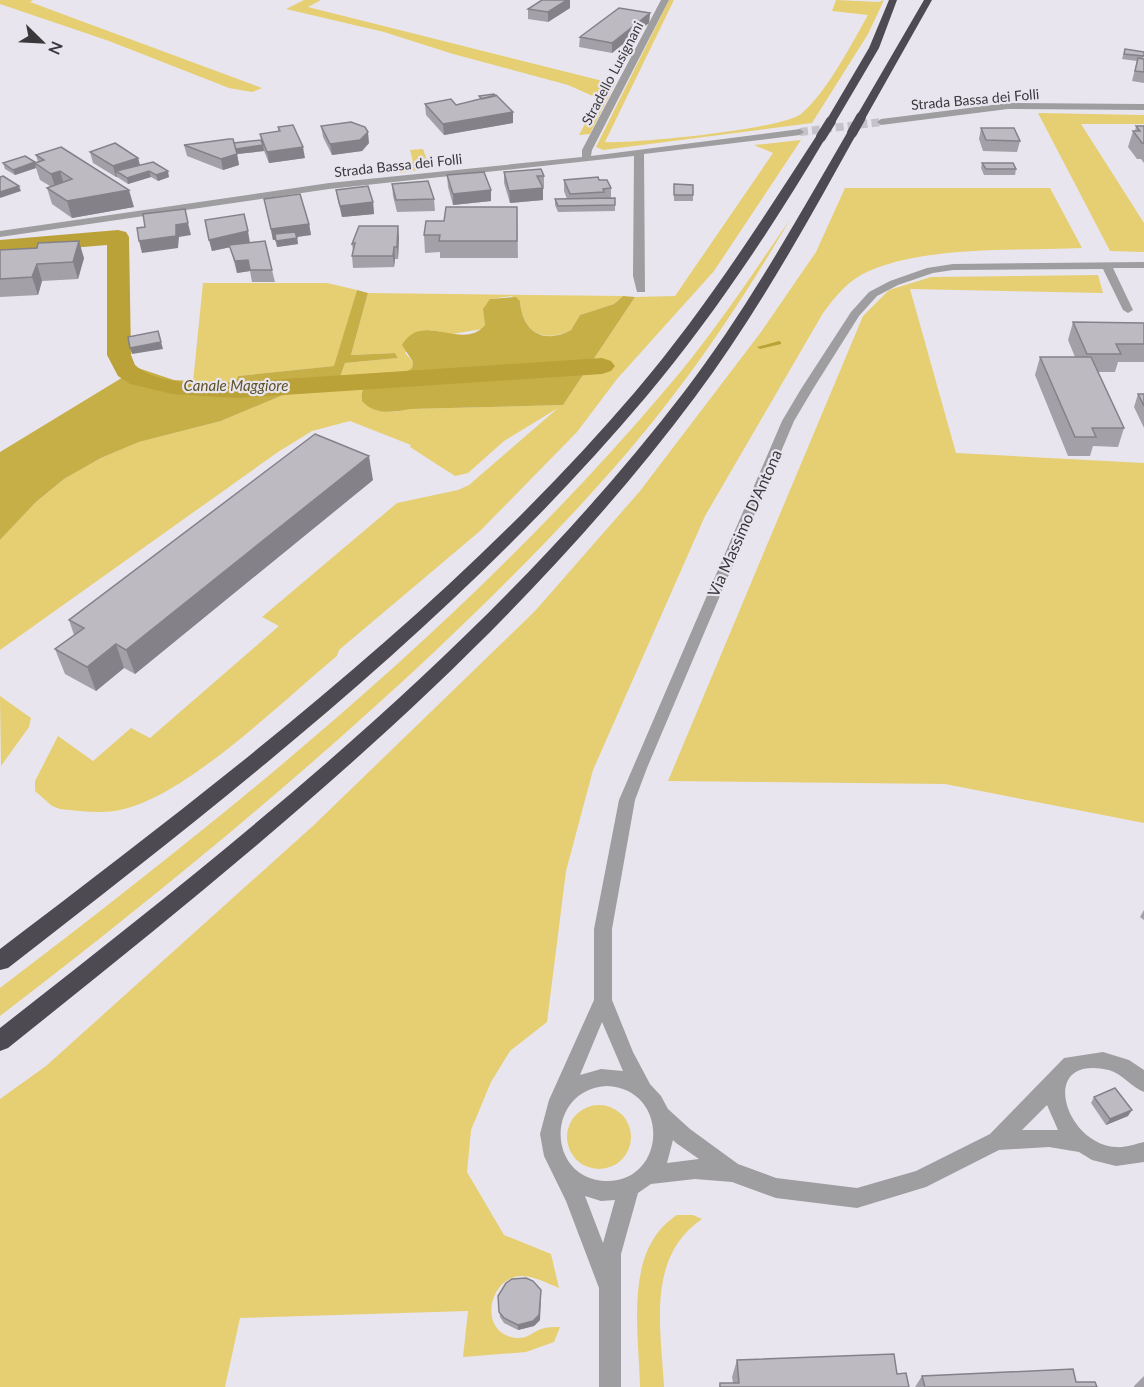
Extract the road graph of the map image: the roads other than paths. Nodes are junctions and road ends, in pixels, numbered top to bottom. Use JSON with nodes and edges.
{"nodes":[{"id":1,"x":665,"y":0,"type":"edge"},
{"id":2,"x":893,"y":0,"type":"edge"},
{"id":3,"x":905,"y":0,"type":"edge"},
{"id":4,"x":928,"y":0,"type":"edge"},
{"id":5,"x":938,"y":0,"type":"edge"},
{"id":6,"x":903,"y":43,"type":"junction"},
{"id":7,"x":871,"y":55,"type":"junction"},
{"id":8,"x":1144,"y":106,"type":"edge"},
{"id":9,"x":881,"y":122,"type":"tunnel mouth"},
{"id":10,"x":800,"y":132,"type":"tunnel mouth"},
{"id":11,"x":639,"y":153,"type":"junction"},
{"id":12,"x":586,"y":159,"type":"junction"},
{"id":13,"x":0,"y":234,"type":"edge"},
{"id":14,"x":1107,"y":265,"type":"junction"},
{"id":15,"x":1144,"y":265,"type":"edge"},
{"id":16,"x":641,"y":290,"type":"dead end"},
{"id":17,"x":1128,"y":310,"type":"dead end"},
{"id":18,"x":0,"y":961,"type":"edge"},
{"id":19,"x":603,"y":1000,"type":"junction"},
{"id":20,"x":0,"y":1041,"type":"edge"},
{"id":21,"x":1144,"y":1083,"type":"edge"},
{"id":22,"x":1054,"y":1084,"type":"junction"},
{"id":23,"x":643,"y":1090,"type":"junction"},
{"id":24,"x":559,"y":1100,"type":"junction"},
{"id":25,"x":661,"y":1115,"type":"junction"},
{"id":26,"x":997,"y":1141,"type":"junction"},
{"id":27,"x":1080,"y":1143,"type":"junction"},
{"id":28,"x":1144,"y":1152,"type":"edge"},
{"id":29,"x":560,"y":1167,"type":"junction"},
{"id":30,"x":732,"y":1172,"type":"junction"},
{"id":31,"x":639,"y":1180,"type":"junction"},
{"id":32,"x":609,"y":1285,"type":"junction"},
{"id":33,"x":610,"y":1387,"type":"edge"}],
"edges":[{"from":1,"to":12,"type":"street","name":"Stradello Lusignani"},
{"from":2,"to":7,"type":"highway"},
{"from":3,"to":7,"type":"highway"},
{"from":4,"to":6,"type":"highway"},
{"from":5,"to":6,"type":"highway"},
{"from":6,"to":20,"type":"highway","bridge":true},
{"from":7,"to":18,"type":"highway","bridge":true},
{"from":8,"to":9,"type":"street","name":"Strada Bassa dei Folli"},
{"from":10,"to":11,"type":"street","name":"Strada Bassa dei Folli"},
{"from":11,"to":12,"type":"street","name":"Strada Bassa dei Folli"},
{"from":11,"to":16,"type":"street"},
{"from":12,"to":13,"type":"street","name":"Strada Bassa dei Folli"},
{"from":14,"to":15,"type":"street","name":"Via Massimo D'Antona"},
{"from":14,"to":17,"type":"street"},
{"from":14,"to":19,"type":"street","name":"Via Massimo D'Antona"},
{"from":19,"to":23,"type":"street","name":"Via Massimo D'Antona"},
{"from":19,"to":24,"type":"street","name":"Via Massimo D'Antona"},
{"from":21,"to":22,"type":"street"},
{"from":22,"to":26,"type":"street"},
{"from":22,"to":27,"type":"street"},
{"from":23,"to":24,"type":"street"},
{"from":23,"to":25,"type":"street","name":"Via Massimo D'Antona"},
{"from":24,"to":29,"type":"street","name":"Via Massimo D'Antona"},
{"from":25,"to":30,"type":"street"},
{"from":25,"to":31,"type":"street","name":"Via Massimo D'Antona"},
{"from":26,"to":27,"type":"street"},
{"from":26,"to":30,"type":"street"},
{"from":27,"to":28,"type":"street"},
{"from":29,"to":31,"type":"street"},
{"from":29,"to":32,"type":"street","name":"Via Massimo D'Antona"},
{"from":30,"to":31,"type":"street"},
{"from":31,"to":32,"type":"street","name":"Via Massimo D'Antona"},
{"from":32,"to":33,"type":"street","name":"Via Massimo D'Antona"}]}
